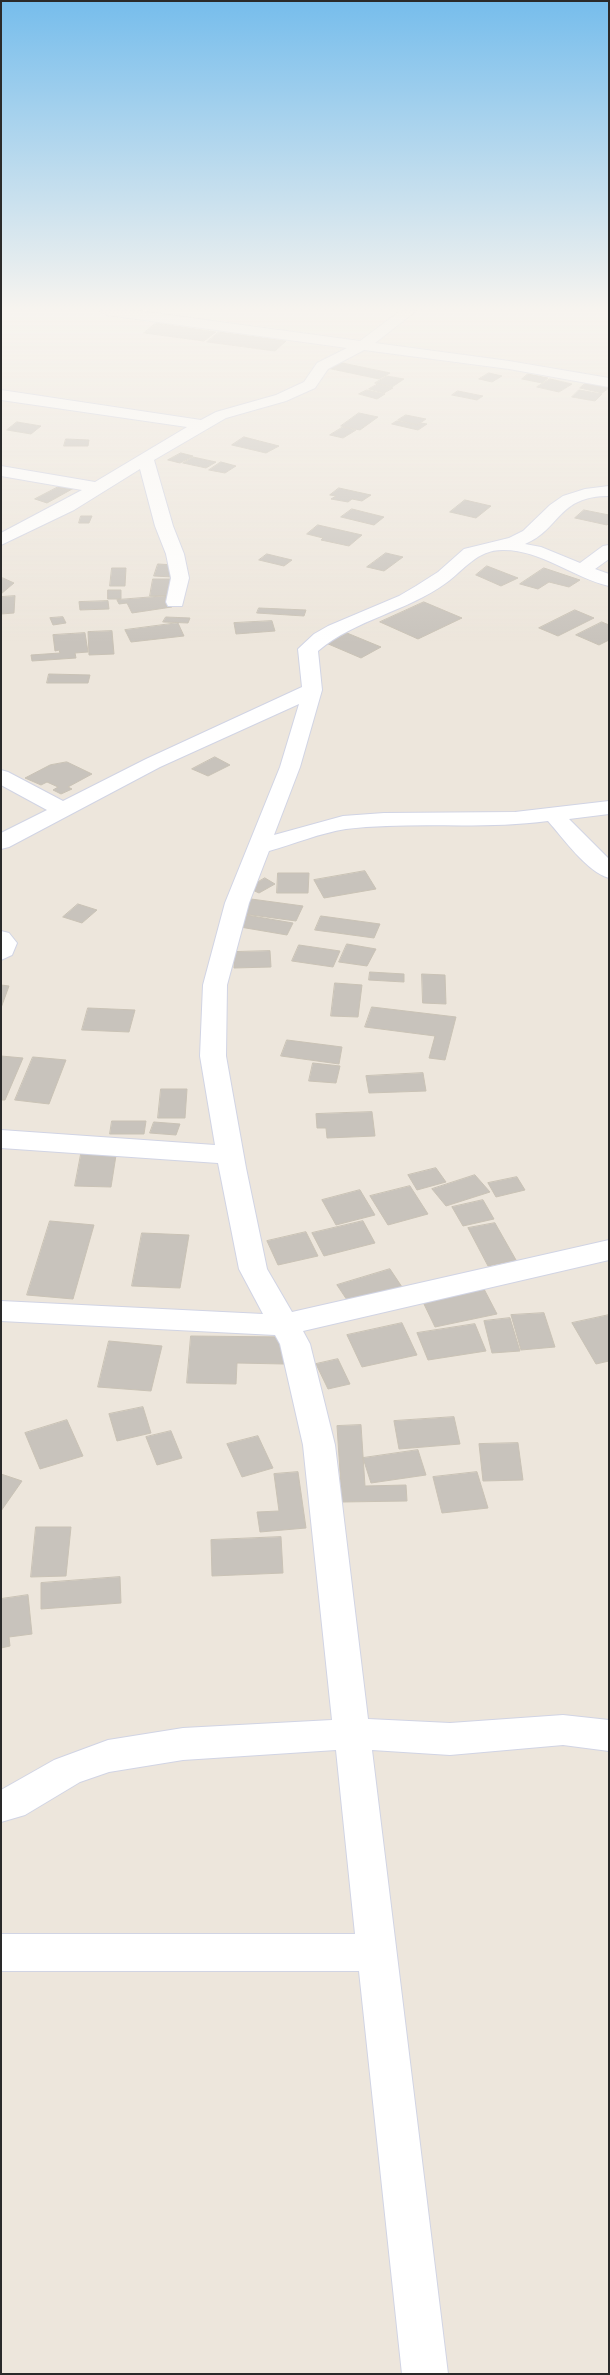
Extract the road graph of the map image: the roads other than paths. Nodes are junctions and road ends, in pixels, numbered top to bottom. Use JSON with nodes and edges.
{"nodes":[{"id":1,"x":182,"y":422,"type":"edge"},
{"id":2,"x":209,"y":422,"type":"edge"},
{"id":3,"x":203,"y":425,"type":"junction"},
{"id":4,"x":145,"y":458,"type":"junction"},
{"id":5,"x":1,"y":471,"type":"edge"},
{"id":6,"x":98,"y":488,"type":"junction"},
{"id":7,"x":609,"y":491,"type":"edge"},
{"id":8,"x":1,"y":540,"type":"edge"},
{"id":9,"x":502,"y":544,"type":"junction"},
{"id":10,"x":609,"y":550,"type":"edge"},
{"id":11,"x":582,"y":570,"type":"junction"},
{"id":12,"x":609,"y":581,"type":"edge"},
{"id":13,"x":175,"y":602,"type":"dead end"},
{"id":14,"x":312,"y":690,"type":"junction"},
{"id":15,"x":1,"y":776,"type":"edge"},
{"id":16,"x":609,"y":807,"type":"edge"},
{"id":17,"x":63,"y":810,"type":"junction"},
{"id":18,"x":555,"y":816,"type":"junction"},
{"id":19,"x":1,"y":842,"type":"edge"},
{"id":20,"x":260,"y":846,"type":"junction"},
{"id":21,"x":609,"y":872,"type":"edge"},
{"id":22,"x":1,"y":938,"type":"edge"},
{"id":23,"x":1,"y":953,"type":"edge"},
{"id":24,"x":1,"y":1139,"type":"edge"},
{"id":25,"x":230,"y":1155,"type":"junction"},
{"id":26,"x":609,"y":1250,"type":"edge"},
{"id":27,"x":1,"y":1311,"type":"edge"},
{"id":28,"x":283,"y":1325,"type":"junction"},
{"id":29,"x":353,"y":1734,"type":"junction"},
{"id":30,"x":609,"y":1736,"type":"edge"},
{"id":31,"x":1,"y":1806,"type":"edge"},
{"id":32,"x":377,"y":1952,"type":"junction"},
{"id":33,"x":1,"y":1953,"type":"edge"},
{"id":34,"x":425,"y":2374,"type":"edge"}],
"edges":[{"from":1,"to":3,"type":"street"},
{"from":2,"to":3,"type":"street"},
{"from":3,"to":4,"type":"street"},
{"from":4,"to":6,"type":"street"},
{"from":4,"to":13,"type":"street"},
{"from":5,"to":6,"type":"street"},
{"from":6,"to":8,"type":"street"},
{"from":7,"to":9,"type":"street"},
{"from":9,"to":11,"type":"street"},
{"from":9,"to":14,"type":"street"},
{"from":10,"to":11,"type":"street"},
{"from":11,"to":12,"type":"street"},
{"from":14,"to":17,"type":"street"},
{"from":14,"to":20,"type":"street"},
{"from":15,"to":17,"type":"street"},
{"from":16,"to":18,"type":"street"},
{"from":17,"to":19,"type":"street"},
{"from":18,"to":20,"type":"street"},
{"from":18,"to":21,"type":"street"},
{"from":20,"to":25,"type":"street"},
{"from":22,"to":23,"type":"street"},
{"from":24,"to":25,"type":"street"},
{"from":25,"to":28,"type":"street"},
{"from":26,"to":28,"type":"street"},
{"from":27,"to":28,"type":"street"},
{"from":28,"to":29,"type":"street"},
{"from":29,"to":30,"type":"street"},
{"from":29,"to":31,"type":"street"},
{"from":29,"to":32,"type":"street"},
{"from":32,"to":33,"type":"street"},
{"from":32,"to":34,"type":"street"}]}
